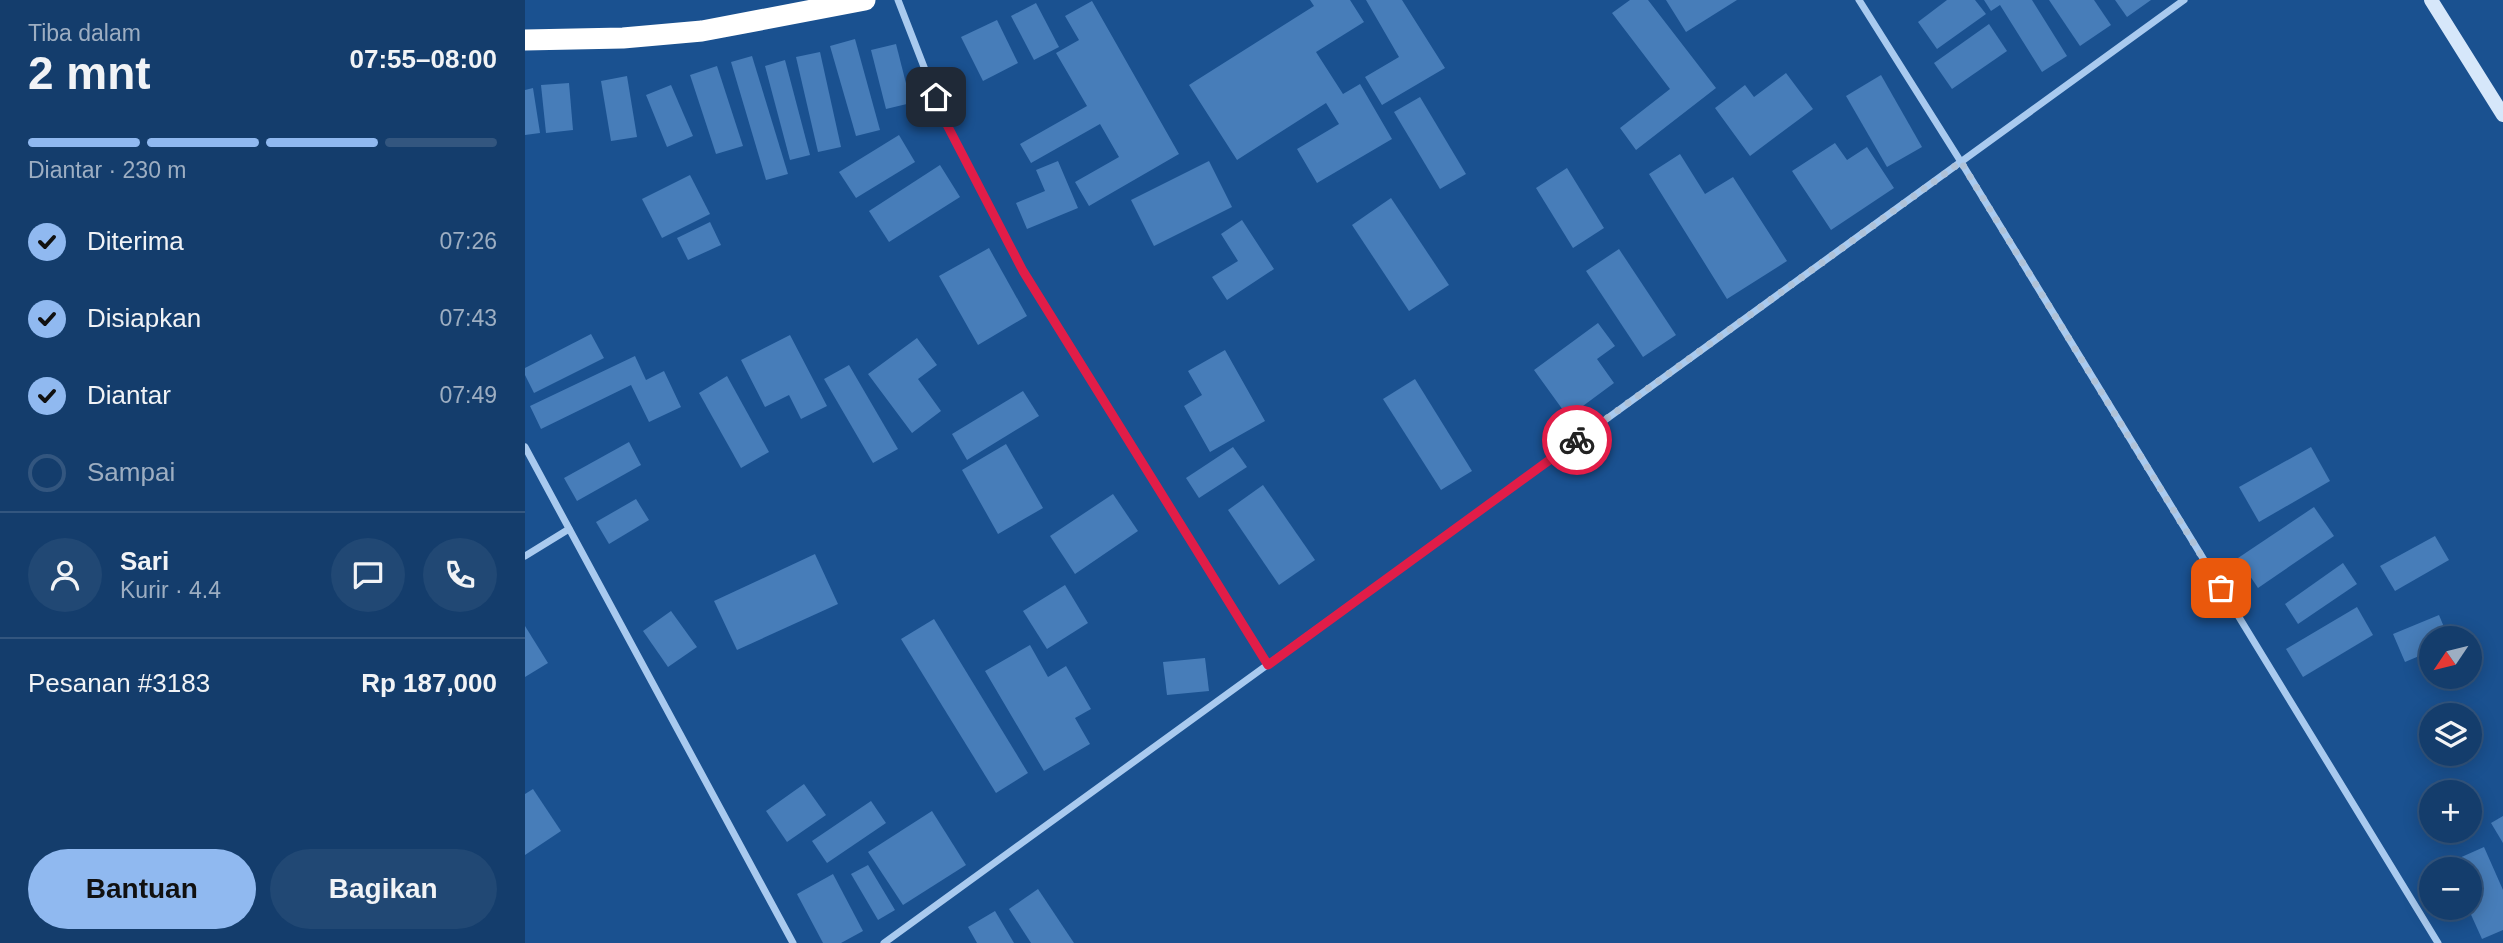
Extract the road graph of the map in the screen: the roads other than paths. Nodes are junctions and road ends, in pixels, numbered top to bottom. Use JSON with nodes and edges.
{"nodes":[{"id":1,"x":865,"y":0,"type":"edge"},
{"id":2,"x":898,"y":0,"type":"edge"},
{"id":3,"x":1859,"y":0,"type":"edge"},
{"id":4,"x":2184,"y":0,"type":"edge"},
{"id":5,"x":2431,"y":0,"type":"edge"},
{"id":6,"x":525,"y":40,"type":"edge"},
{"id":7,"x":2503,"y":115,"type":"edge"},
{"id":8,"x":1961,"y":162,"type":"junction"},
{"id":9,"x":525,"y":447,"type":"edge"},
{"id":10,"x":569,"y":529,"type":"junction"},
{"id":11,"x":525,"y":556,"type":"edge"},
{"id":12,"x":1268,"y":665,"type":"junction"},
{"id":13,"x":793,"y":943,"type":"edge"},
{"id":14,"x":884,"y":943,"type":"edge"},
{"id":15,"x":2438,"y":943,"type":"edge"}],
"edges":[{"from":1,"to":6,"type":"highway"},
{"from":2,"to":12,"type":"street"},
{"from":3,"to":8,"type":"street"},
{"from":4,"to":8,"type":"street"},
{"from":5,"to":7,"type":"street"},
{"from":8,"to":12,"type":"street"},
{"from":8,"to":15,"type":"street"},
{"from":9,"to":10,"type":"street"},
{"from":10,"to":11,"type":"street"},
{"from":10,"to":13,"type":"street"},
{"from":12,"to":14,"type":"street"}]}
